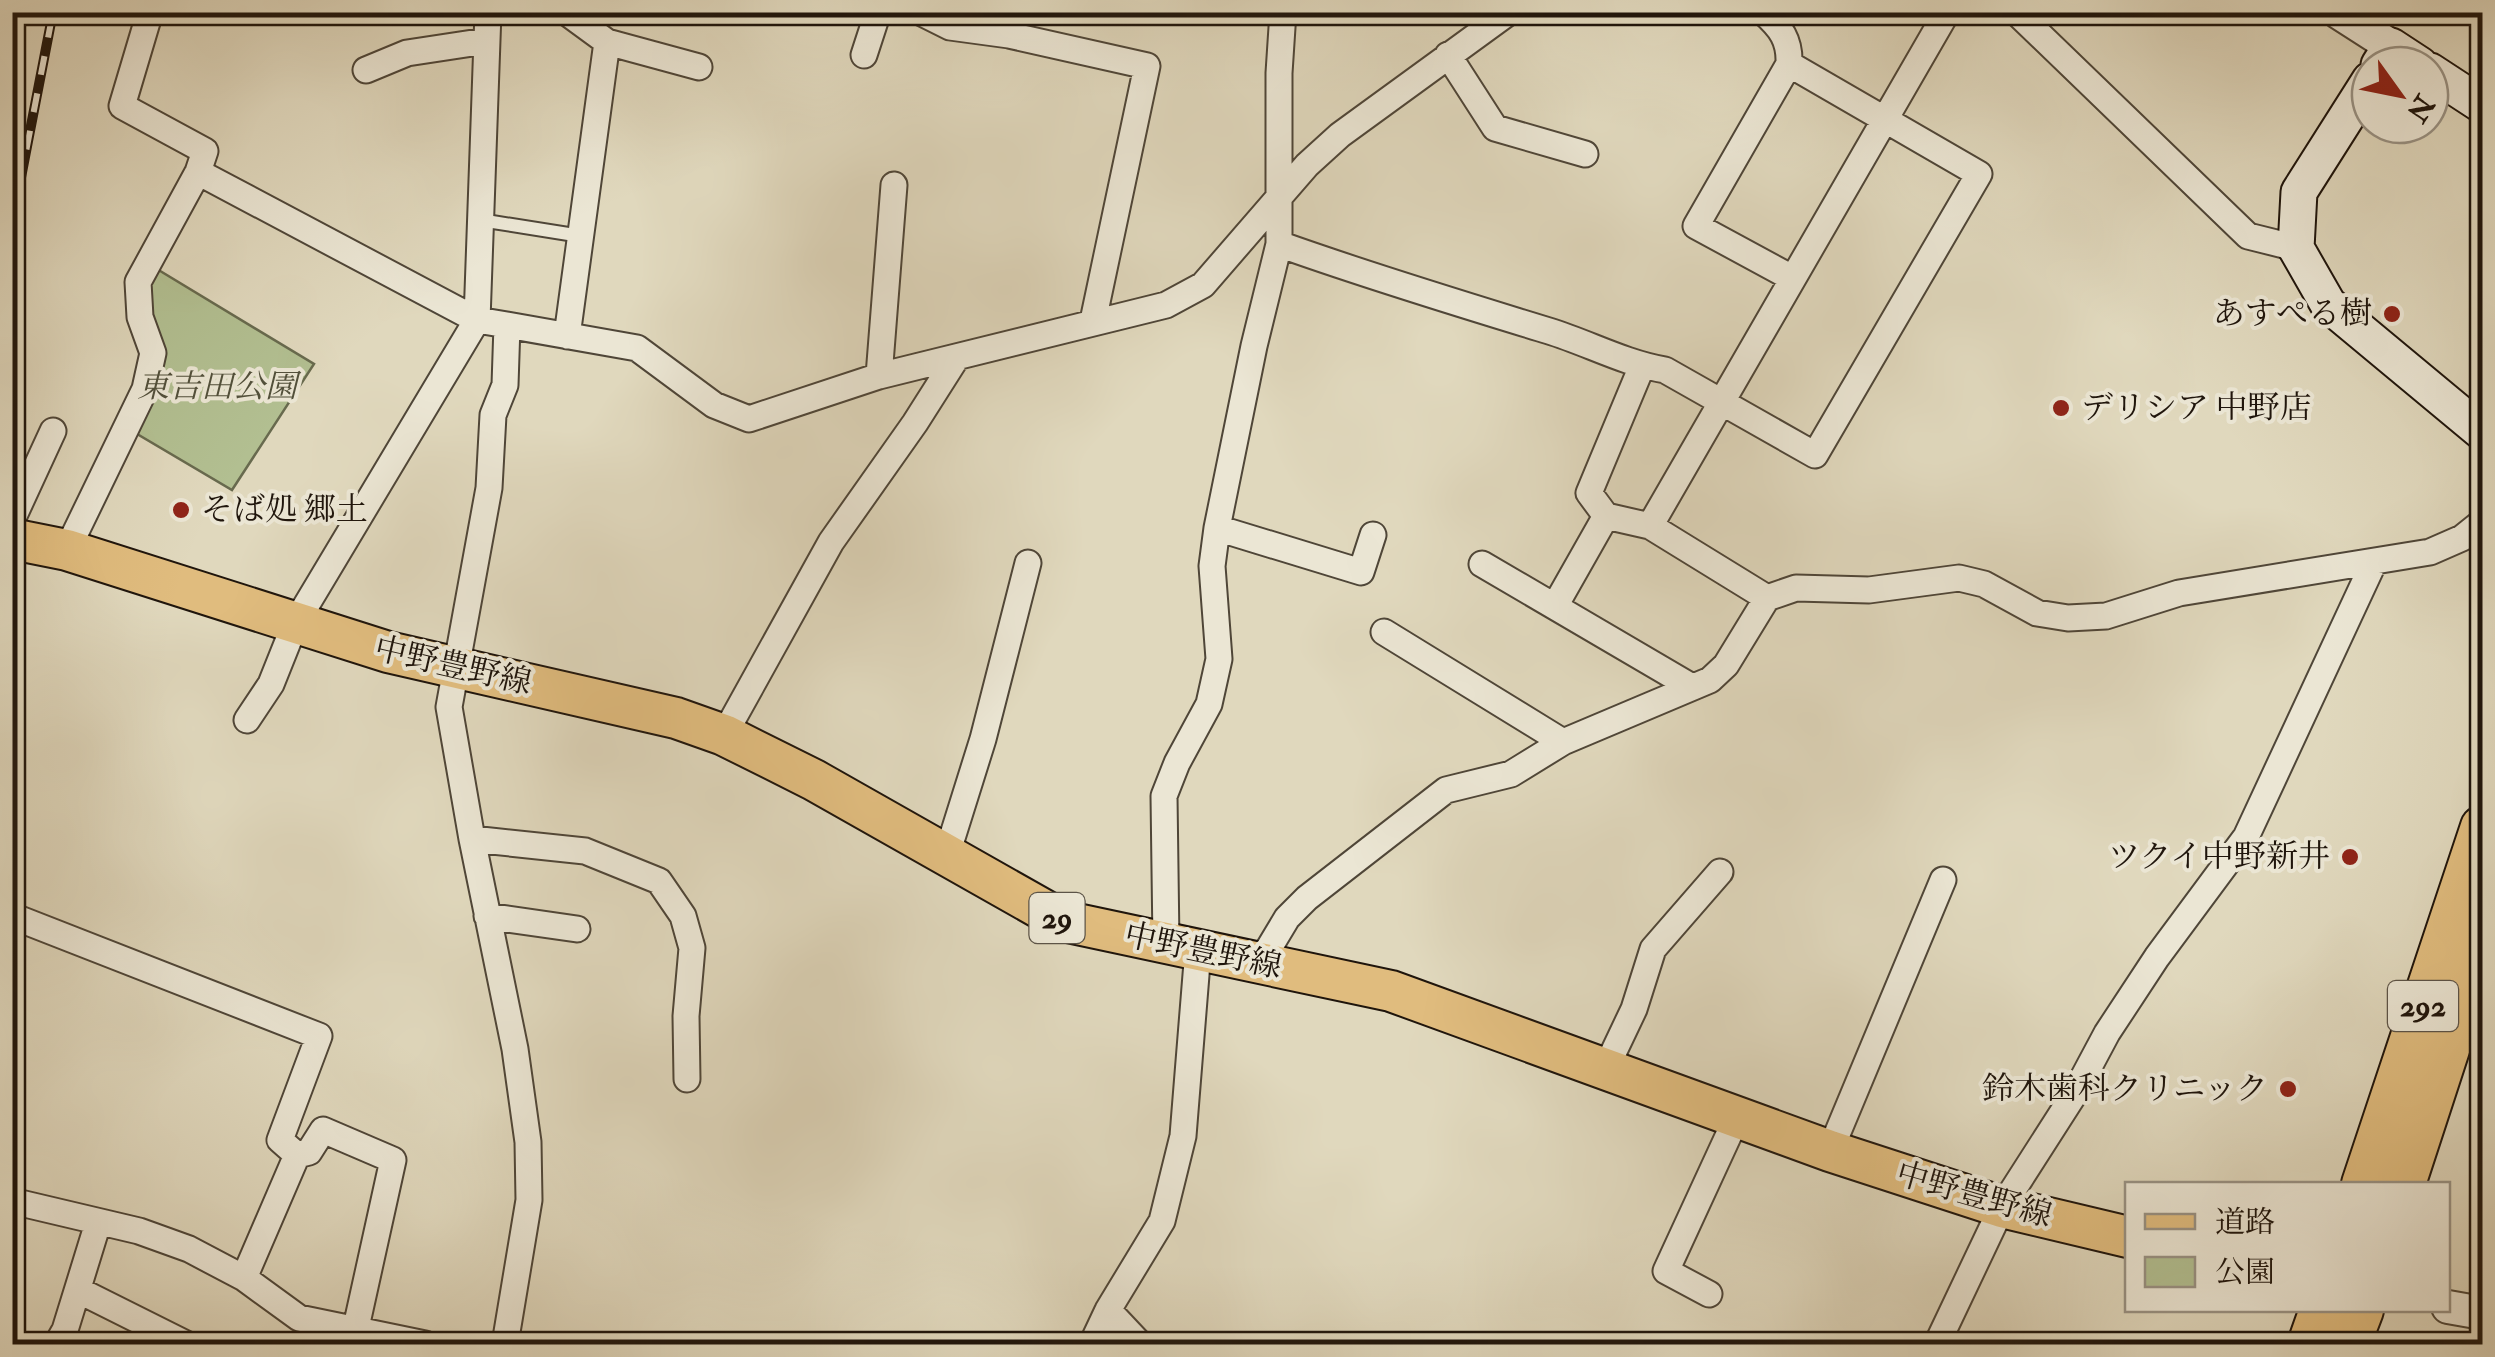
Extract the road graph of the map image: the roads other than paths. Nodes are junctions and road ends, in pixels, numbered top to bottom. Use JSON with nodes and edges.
{"nodes":[{"id":1,"x":150,"y":12,"type":"edge"},
{"id":2,"x":488,"y":12,"type":"edge"},
{"id":3,"x":566,"y":12,"type":"edge"},
{"id":4,"x":878,"y":12,"type":"edge"},
{"id":5,"x":920,"y":12,"type":"edge"},
{"id":6,"x":1283,"y":12,"type":"edge"},
{"id":7,"x":1509,"y":12,"type":"edge"},
{"id":8,"x":1763,"y":12,"type":"edge"},
{"id":9,"x":1947,"y":12,"type":"edge"},
{"id":10,"x":2016,"y":12,"type":"edge"},
{"id":11,"x":2338,"y":12,"type":"edge"},
{"id":12,"x":486,"y":42,"type":"junction"},
{"id":13,"x":607,"y":42,"type":"junction"},
{"id":14,"x":2379,"y":45,"type":"edge"},
{"id":15,"x":864,"y":55,"type":"dead end"},
{"id":16,"x":1448,"y":56,"type":"junction"},
{"id":17,"x":1788,"y":64,"type":"junction"},
{"id":18,"x":698,"y":67,"type":"dead end"},
{"id":19,"x":366,"y":70,"type":"dead end"},
{"id":20,"x":2450,"y":84,"type":"edge"},
{"id":21,"x":2482,"y":105,"type":"edge"},
{"id":22,"x":2350,"y":112,"type":"edge"},
{"id":23,"x":1885,"y":120,"type":"junction"},
{"id":24,"x":1586,"y":154,"type":"dead end"},
{"id":25,"x":198,"y":172,"type":"junction"},
{"id":26,"x":894,"y":185,"type":"dead end"},
{"id":27,"x":1281,"y":199,"type":"junction"},
{"id":28,"x":480,"y":220,"type":"junction"},
{"id":29,"x":581,"y":236,"type":"junction"},
{"id":30,"x":1278,"y":244,"type":"junction"},
{"id":31,"x":2296,"y":248,"type":"junction"},
{"id":32,"x":1792,"y":278,"type":"junction"},
{"id":33,"x":477,"y":320,"type":"junction"},
{"id":34,"x":1093,"y":321,"type":"junction"},
{"id":35,"x":507,"y":325,"type":"junction"},
{"id":36,"x":567,"y":336,"type":"junction"},
{"id":37,"x":955,"y":360,"type":"junction"},
{"id":38,"x":1642,"y":366,"type":"junction"},
{"id":39,"x":879,"y":376,"type":"junction"},
{"id":40,"x":1721,"y":401,"type":"junction"},
{"id":41,"x":2478,"y":417,"type":"edge"},
{"id":42,"x":53,"y":431,"type":"dead end"},
{"id":43,"x":1606,"y":516,"type":"junction"},
{"id":44,"x":12,"y":520,"type":"edge"},
{"id":45,"x":2482,"y":522,"type":"edge"},
{"id":46,"x":1650,"y":526,"type":"junction"},
{"id":47,"x":1217,"y":528,"type":"junction"},
{"id":48,"x":1373,"y":535,"type":"dead end"},
{"id":49,"x":12,"y":538,"type":"edge"},
{"id":50,"x":67,"y":550,"type":"junction"},
{"id":51,"x":2374,"y":562,"type":"junction"},
{"id":52,"x":1028,"y":563,"type":"dead end"},
{"id":53,"x":1482,"y":564,"type":"dead end"},
{"id":54,"x":1767,"y":598,"type":"junction"},
{"id":55,"x":1555,"y":606,"type":"junction"},
{"id":56,"x":294,"y":624,"type":"junction"},
{"id":57,"x":1384,"y":632,"type":"dead end"},
{"id":58,"x":454,"y":666,"type":"junction"},
{"id":59,"x":1692,"y":688,"type":"junction"},
{"id":60,"x":246,"y":720,"type":"dead end"},
{"id":61,"x":724,"y":735,"type":"junction"},
{"id":62,"x":1563,"y":742,"type":"junction"},
{"id":63,"x":2482,"y":827,"type":"edge"},
{"id":64,"x":472,"y":839,"type":"junction"},
{"id":65,"x":947,"y":854,"type":"junction"},
{"id":66,"x":1720,"y":872,"type":"dead end"},
{"id":67,"x":1943,"y":880,"type":"dead end"},
{"id":68,"x":12,"y":916,"type":"edge"},
{"id":69,"x":487,"y":916,"type":"junction"},
{"id":70,"x":576,"y":929,"type":"dead end"},
{"id":71,"x":2482,"y":945,"type":"edge"},
{"id":72,"x":1182,"y":946,"type":"junction"},
{"id":73,"x":1260,"y":963,"type":"junction"},
{"id":74,"x":1606,"y":1068,"type":"junction"},
{"id":75,"x":687,"y":1078,"type":"dead end"},
{"id":76,"x":1737,"y":1117,"type":"junction"},
{"id":77,"x":1830,"y":1151,"type":"junction"},
{"id":78,"x":296,"y":1155,"type":"junction"},
{"id":79,"x":2364,"y":1182,"type":"edge"},
{"id":80,"x":2405,"y":1182,"type":"edge"},
{"id":81,"x":12,"y":1201,"type":"edge"},
{"id":82,"x":2002,"y":1207,"type":"junction"},
{"id":83,"x":98,"y":1223,"type":"junction"},
{"id":84,"x":2125,"y":1236,"type":"edge"},
{"id":85,"x":244,"y":1278,"type":"junction"},
{"id":86,"x":78,"y":1290,"type":"junction"},
{"id":87,"x":1709,"y":1294,"type":"dead end"},
{"id":88,"x":2450,"y":1307,"type":"edge"},
{"id":89,"x":1108,"y":1310,"type":"junction"},
{"id":90,"x":2320,"y":1312,"type":"edge"},
{"id":91,"x":2361,"y":1312,"type":"edge"},
{"id":92,"x":2482,"y":1313,"type":"edge"},
{"id":93,"x":356,"y":1332,"type":"junction"},
{"id":94,"x":382,"y":1341,"type":"edge"},
{"id":95,"x":58,"y":1344,"type":"edge"},
{"id":96,"x":186,"y":1344,"type":"edge"},
{"id":97,"x":424,"y":1344,"type":"edge"},
{"id":98,"x":505,"y":1344,"type":"edge"},
{"id":99,"x":1092,"y":1344,"type":"edge"},
{"id":100,"x":1140,"y":1344,"type":"edge"},
{"id":101,"x":1937,"y":1344,"type":"edge"},
{"id":102,"x":2309,"y":1344,"type":"edge"},
{"id":103,"x":2349,"y":1344,"type":"edge"}],
"edges":[{"from":1,"to":25,"type":"street"},
{"from":2,"to":12,"type":"street"},
{"from":3,"to":13,"type":"street"},
{"from":4,"to":15,"type":"street"},
{"from":5,"to":34,"type":"street"},
{"from":6,"to":27,"type":"street"},
{"from":7,"to":16,"type":"street"},
{"from":8,"to":17,"type":"street"},
{"from":9,"to":23,"type":"street"},
{"from":10,"to":31,"type":"street"},
{"from":11,"to":14,"type":"street"},
{"from":12,"to":19,"type":"street"},
{"from":12,"to":28,"type":"street"},
{"from":13,"to":18,"type":"street"},
{"from":13,"to":29,"type":"street"},
{"from":16,"to":24,"type":"street"},
{"from":16,"to":27,"type":"street"},
{"from":17,"to":23,"type":"street"},
{"from":17,"to":32,"type":"street"},
{"from":20,"to":21,"type":"main road"},
{"from":22,"to":31,"type":"main road"},
{"from":23,"to":32,"type":"street"},
{"from":23,"to":40,"type":"street"},
{"from":25,"to":33,"type":"street"},
{"from":25,"to":50,"type":"street"},
{"from":26,"to":39,"type":"street"},
{"from":27,"to":30,"type":"street"},
{"from":27,"to":34,"type":"street"},
{"from":28,"to":29,"type":"lane"},
{"from":28,"to":33,"type":"street"},
{"from":29,"to":36,"type":"street"},
{"from":30,"to":38,"type":"street"},
{"from":30,"to":47,"type":"street"},
{"from":31,"to":41,"type":"main road"},
{"from":32,"to":40,"type":"street"},
{"from":33,"to":35,"type":"street"},
{"from":33,"to":56,"type":"street"},
{"from":34,"to":37,"type":"street"},
{"from":35,"to":36,"type":"street"},
{"from":35,"to":58,"type":"street"},
{"from":36,"to":39,"type":"street"},
{"from":37,"to":39,"type":"street"},
{"from":37,"to":61,"type":"street"},
{"from":38,"to":40,"type":"street"},
{"from":38,"to":43,"type":"street"},
{"from":40,"to":46,"type":"street"},
{"from":42,"to":44,"type":"street"},
{"from":43,"to":46,"type":"street"},
{"from":43,"to":55,"type":"street"},
{"from":45,"to":51,"type":"street"},
{"from":46,"to":54,"type":"street"},
{"from":47,"to":48,"type":"street"},
{"from":47,"to":72,"type":"street"},
{"from":49,"to":50,"type":"main road","name":"中野豊野線","number":"29"},
{"from":50,"to":56,"type":"main road","name":"中野豊野線","number":"29"},
{"from":51,"to":54,"type":"street"},
{"from":51,"to":82,"type":"street"},
{"from":52,"to":65,"type":"street"},
{"from":53,"to":55,"type":"street"},
{"from":54,"to":59,"type":"street"},
{"from":55,"to":59,"type":"street"},
{"from":56,"to":58,"type":"main road","name":"中野豊野線","number":"29"},
{"from":56,"to":60,"type":"street"},
{"from":57,"to":62,"type":"street"},
{"from":58,"to":61,"type":"main road","name":"中野豊野線","number":"29"},
{"from":58,"to":64,"type":"street"},
{"from":59,"to":62,"type":"street"},
{"from":61,"to":65,"type":"main road","name":"中野豊野線","number":"29"},
{"from":62,"to":73,"type":"street"},
{"from":63,"to":79,"type":"highway","number":"292"},
{"from":64,"to":69,"type":"street"},
{"from":64,"to":75,"type":"street"},
{"from":65,"to":72,"type":"main road","name":"中野豊野線","number":"29"},
{"from":66,"to":74,"type":"street"},
{"from":67,"to":77,"type":"street"},
{"from":68,"to":78,"type":"street"},
{"from":69,"to":70,"type":"street"},
{"from":69,"to":98,"type":"street"},
{"from":71,"to":80,"type":"highway","number":"292"},
{"from":72,"to":73,"type":"main road","name":"中野豊野線","number":"29"},
{"from":72,"to":89,"type":"street"},
{"from":73,"to":74,"type":"main road","name":"中野豊野線","number":"29"},
{"from":74,"to":76,"type":"main road","name":"中野豊野線","number":"29"},
{"from":76,"to":77,"type":"main road","name":"中野豊野線","number":"29"},
{"from":76,"to":87,"type":"street"},
{"from":77,"to":82,"type":"main road","name":"中野豊野線","number":"29"},
{"from":78,"to":85,"type":"street"},
{"from":78,"to":93,"type":"street"},
{"from":81,"to":83,"type":"street"},
{"from":82,"to":84,"type":"main road","name":"中野豊野線","number":"29"},
{"from":82,"to":101,"type":"street"},
{"from":83,"to":85,"type":"street"},
{"from":83,"to":86,"type":"street"},
{"from":85,"to":93,"type":"street"},
{"from":86,"to":95,"type":"street"},
{"from":86,"to":96,"type":"street"},
{"from":88,"to":92,"type":"street"},
{"from":89,"to":99,"type":"street"},
{"from":89,"to":100,"type":"street"},
{"from":90,"to":102,"type":"highway"},
{"from":91,"to":103,"type":"highway"},
{"from":93,"to":94,"type":"street"},
{"from":94,"to":97,"type":"street"}]}
